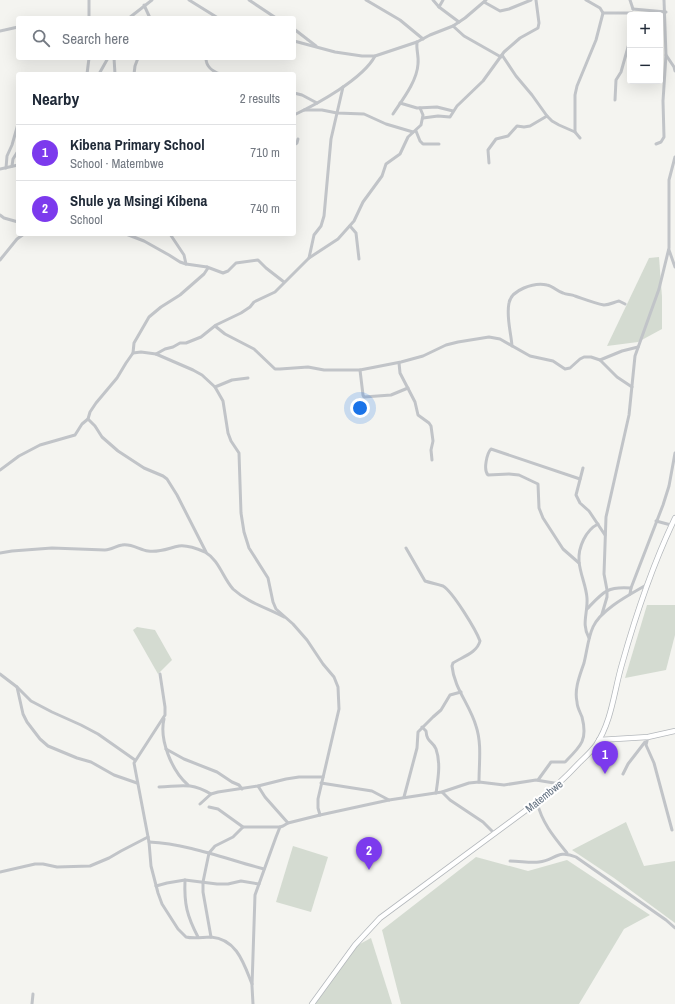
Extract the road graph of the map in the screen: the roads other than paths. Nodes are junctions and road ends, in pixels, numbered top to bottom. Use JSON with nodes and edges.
{"nodes":[{"id":1,"x":89,"y":0,"type":"edge"},
{"id":2,"x":152,"y":0,"type":"edge"},
{"id":3,"x":189,"y":0,"type":"edge"},
{"id":4,"x":249,"y":0,"type":"edge"},
{"id":5,"x":366,"y":0,"type":"edge"},
{"id":6,"x":433,"y":0,"type":"edge"},
{"id":7,"x":443,"y":0,"type":"edge"},
{"id":8,"x":531,"y":0,"type":"edge"},
{"id":9,"x":536,"y":0,"type":"edge"},
{"id":10,"x":586,"y":0,"type":"edge"},
{"id":11,"x":630,"y":0,"type":"edge"},
{"id":12,"x":664,"y":0,"type":"edge"},
{"id":13,"x":485,"y":1,"type":"edge"},
{"id":14,"x":374,"y":2,"type":"edge"},
{"id":15,"x":144,"y":6,"type":"junction"},
{"id":16,"x":439,"y":6,"type":"junction"},
{"id":17,"x":633,"y":9,"type":"junction"},
{"id":18,"x":632,"y":12,"type":"edge"},
{"id":19,"x":666,"y":12,"type":"junction"},
{"id":20,"x":603,"y":13,"type":"junction"},
{"id":21,"x":627,"y":14,"type":"edge"},
{"id":22,"x":89,"y":16,"type":"edge"},
{"id":23,"x":132,"y":16,"type":"edge"},
{"id":24,"x":149,"y":16,"type":"edge"},
{"id":25,"x":215,"y":16,"type":"edge"},
{"id":26,"x":272,"y":16,"type":"edge"},
{"id":27,"x":459,"y":22,"type":"junction"},
{"id":28,"x":453,"y":26,"type":"junction"},
{"id":29,"x":16,"y":27,"type":"edge"},
{"id":30,"x":0,"y":30,"type":"edge"},
{"id":31,"x":296,"y":31,"type":"edge"},
{"id":32,"x":423,"y":39,"type":"junction"},
{"id":33,"x":296,"y":42,"type":"edge"},
{"id":34,"x":417,"y":42,"type":"junction"},
{"id":35,"x":317,"y":48,"type":"junction"},
{"id":36,"x":628,"y":48,"type":"edge"},
{"id":37,"x":666,"y":55,"type":"junction"},
{"id":38,"x":375,"y":56,"type":"junction"},
{"id":39,"x":502,"y":56,"type":"junction"},
{"id":40,"x":89,"y":60,"type":"edge"},
{"id":41,"x":107,"y":60,"type":"edge"},
{"id":42,"x":114,"y":60,"type":"edge"},
{"id":43,"x":137,"y":60,"type":"edge"},
{"id":44,"x":206,"y":60,"type":"edge"},
{"id":45,"x":675,"y":71,"type":"edge"},
{"id":46,"x":87,"y":72,"type":"edge"},
{"id":47,"x":99,"y":72,"type":"edge"},
{"id":48,"x":115,"y":72,"type":"edge"},
{"id":49,"x":134,"y":72,"type":"edge"},
{"id":50,"x":217,"y":72,"type":"edge"},
{"id":51,"x":342,"y":87,"type":"junction"},
{"id":52,"x":296,"y":94,"type":"edge"},
{"id":53,"x":615,"y":100,"type":"dead end"},
{"id":54,"x":317,"y":103,"type":"junction"},
{"id":55,"x":400,"y":103,"type":"junction"},
{"id":56,"x":420,"y":108,"type":"junction"},
{"id":57,"x":304,"y":110,"type":"junction"},
{"id":58,"x":453,"y":111,"type":"junction"},
{"id":59,"x":337,"y":113,"type":"junction"},
{"id":60,"x":296,"y":114,"type":"edge"},
{"id":61,"x":393,"y":114,"type":"dead end"},
{"id":62,"x":547,"y":116,"type":"junction"},
{"id":63,"x":423,"y":118,"type":"junction"},
{"id":64,"x":16,"y":131,"type":"edge"},
{"id":65,"x":416,"y":131,"type":"junction"},
{"id":66,"x":575,"y":132,"type":"junction"},
{"id":67,"x":580,"y":138,"type":"dead end"},
{"id":68,"x":298,"y":139,"type":"dead end"},
{"id":69,"x":296,"y":144,"type":"edge"},
{"id":70,"x":439,"y":144,"type":"dead end"},
{"id":71,"x":656,"y":144,"type":"dead end"},
{"id":72,"x":16,"y":154,"type":"edge"},
{"id":73,"x":675,"y":157,"type":"edge"},
{"id":74,"x":489,"y":163,"type":"dead end"},
{"id":75,"x":16,"y":165,"type":"edge"},
{"id":76,"x":12,"y":166,"type":"junction"},
{"id":77,"x":6,"y":168,"type":"junction"},
{"id":78,"x":0,"y":169,"type":"edge"},
{"id":79,"x":0,"y":214,"type":"edge"},
{"id":80,"x":16,"y":221,"type":"edge"},
{"id":81,"x":350,"y":226,"type":"junction"},
{"id":82,"x":21,"y":236,"type":"edge"},
{"id":83,"x":131,"y":236,"type":"edge"},
{"id":84,"x":171,"y":236,"type":"edge"},
{"id":85,"x":668,"y":248,"type":"junction"},
{"id":86,"x":309,"y":258,"type":"junction"},
{"id":87,"x":359,"y":259,"type":"dead end"},
{"id":88,"x":0,"y":260,"type":"edge"},
{"id":89,"x":186,"y":264,"type":"junction"},
{"id":90,"x":207,"y":267,"type":"junction"},
{"id":91,"x":675,"y":267,"type":"edge"},
{"id":92,"x":284,"y":282,"type":"junction"},
{"id":93,"x":625,"y":304,"type":"dead end"},
{"id":94,"x":215,"y":326,"type":"junction"},
{"id":95,"x":512,"y":346,"type":"junction"},
{"id":96,"x":638,"y":347,"type":"junction"},
{"id":97,"x":133,"y":353,"type":"junction"},
{"id":98,"x":156,"y":354,"type":"junction"},
{"id":99,"x":600,"y":360,"type":"junction"},
{"id":100,"x":399,"y":363,"type":"junction"},
{"id":101,"x":360,"y":370,"type":"junction"},
{"id":102,"x":248,"y":378,"type":"dead end"},
{"id":103,"x":215,"y":387,"type":"junction"},
{"id":104,"x":632,"y":387,"type":"junction"},
{"id":105,"x":408,"y":388,"type":"junction"},
{"id":106,"x":88,"y":419,"type":"junction"},
{"id":107,"x":675,"y":453,"type":"edge"},
{"id":108,"x":432,"y":460,"type":"dead end"},
{"id":109,"x":583,"y":468,"type":"dead end"},
{"id":110,"x":0,"y":470,"type":"edge"},
{"id":111,"x":580,"y":479,"type":"junction"},
{"id":112,"x":675,"y":518,"type":"edge"},
{"id":113,"x":656,"y":521,"type":"junction"},
{"id":114,"x":598,"y":524,"type":"junction"},
{"id":115,"x":672,"y":525,"type":"junction"},
{"id":116,"x":605,"y":535,"type":"junction"},
{"id":117,"x":406,"y":548,"type":"dead end"},
{"id":118,"x":206,"y":552,"type":"junction"},
{"id":119,"x":0,"y":553,"type":"edge"},
{"id":120,"x":579,"y":563,"type":"junction"},
{"id":121,"x":649,"y":584,"type":"junction"},
{"id":122,"x":631,"y":588,"type":"junction"},
{"id":123,"x":607,"y":590,"type":"junction"},
{"id":124,"x":630,"y":594,"type":"junction"},
{"id":125,"x":587,"y":609,"type":"junction"},
{"id":126,"x":602,"y":614,"type":"junction"},
{"id":127,"x":288,"y":619,"type":"junction"},
{"id":128,"x":589,"y":638,"type":"junction"},
{"id":129,"x":0,"y":674,"type":"edge"},
{"id":130,"x":160,"y":674,"type":"dead end"},
{"id":131,"x":17,"y":687,"type":"junction"},
{"id":132,"x":461,"y":692,"type":"junction"},
{"id":133,"x":164,"y":715,"type":"junction"},
{"id":134,"x":422,"y":727,"type":"junction"},
{"id":135,"x":675,"y":731,"type":"edge"},
{"id":136,"x":599,"y":740,"type":"junction"},
{"id":137,"x":646,"y":740,"type":"junction"},
{"id":138,"x":166,"y":749,"type":"junction"},
{"id":139,"x":135,"y":760,"type":"junction"},
{"id":140,"x":623,"y":774,"type":"dead end"},
{"id":141,"x":323,"y":777,"type":"junction"},
{"id":142,"x":538,"y":780,"type":"junction"},
{"id":143,"x":479,"y":782,"type":"junction"},
{"id":144,"x":137,"y":783,"type":"junction"},
{"id":145,"x":321,"y":783,"type":"junction"},
{"id":146,"x":560,"y":784,"type":"junction"},
{"id":147,"x":188,"y":785,"type":"junction"},
{"id":148,"x":258,"y":786,"type":"junction"},
{"id":149,"x":159,"y":787,"type":"dead end"},
{"id":150,"x":242,"y":789,"type":"junction"},
{"id":151,"x":442,"y":792,"type":"junction"},
{"id":152,"x":436,"y":793,"type":"junction"},
{"id":153,"x":211,"y":794,"type":"junction"},
{"id":154,"x":404,"y":797,"type":"junction"},
{"id":155,"x":388,"y":800,"type":"junction"},
{"id":156,"x":537,"y":802,"type":"junction"},
{"id":157,"x":200,"y":804,"type":"dead end"},
{"id":158,"x":209,"y":807,"type":"dead end"},
{"id":159,"x":320,"y":815,"type":"junction"},
{"id":160,"x":288,"y":823,"type":"junction"},
{"id":161,"x":243,"y":827,"type":"junction"},
{"id":162,"x":280,"y":827,"type":"junction"},
{"id":163,"x":672,"y":830,"type":"dead end"},
{"id":164,"x":495,"y":834,"type":"junction"},
{"id":165,"x":148,"y":837,"type":"junction"},
{"id":166,"x":149,"y":842,"type":"junction"},
{"id":167,"x":209,"y":853,"type":"junction"},
{"id":168,"x":567,"y":853,"type":"junction"},
{"id":169,"x":510,"y":860,"type":"dead end"},
{"id":170,"x":264,"y":869,"type":"junction"},
{"id":171,"x":0,"y":872,"type":"edge"},
{"id":172,"x":185,"y":880,"type":"junction"},
{"id":173,"x":204,"y":882,"type":"junction"},
{"id":174,"x":259,"y":884,"type":"junction"},
{"id":175,"x":156,"y":886,"type":"junction"},
{"id":176,"x":675,"y":928,"type":"edge"},
{"id":177,"x":211,"y":937,"type":"junction"},
{"id":178,"x":198,"y":938,"type":"junction"},
{"id":179,"x":252,"y":986,"type":"junction"},
{"id":180,"x":33,"y":994,"type":"dead end"},
{"id":181,"x":32,"y":1004,"type":"edge"},
{"id":182,"x":253,"y":1004,"type":"edge"},
{"id":183,"x":312,"y":1004,"type":"edge"}],
"edges":[{"from":1,"to":22,"type":"street"},
{"from":2,"to":15,"type":"street"},
{"from":3,"to":25,"type":"street"},
{"from":4,"to":26,"type":"street"},
{"from":5,"to":14,"type":"street"},
{"from":6,"to":16,"type":"street"},
{"from":7,"to":16,"type":"street"},
{"from":8,"to":13,"type":"street"},
{"from":9,"to":39,"type":"street"},
{"from":10,"to":20,"type":"street"},
{"from":11,"to":17,"type":"street"},
{"from":12,"to":19,"type":"street"},
{"from":13,"to":27,"type":"street"},
{"from":14,"to":32,"type":"street"},
{"from":15,"to":23,"type":"street"},
{"from":15,"to":24,"type":"street"},
{"from":16,"to":27,"type":"street"},
{"from":17,"to":18,"type":"street"},
{"from":17,"to":19,"type":"street"},
{"from":19,"to":37,"type":"street"},
{"from":20,"to":21,"type":"street"},
{"from":20,"to":66,"type":"street"},
{"from":27,"to":28,"type":"street"},
{"from":28,"to":32,"type":"street"},
{"from":28,"to":39,"type":"street"},
{"from":29,"to":30,"type":"street"},
{"from":31,"to":35,"type":"street"},
{"from":32,"to":34,"type":"street"},
{"from":33,"to":35,"type":"street"},
{"from":34,"to":38,"type":"street"},
{"from":34,"to":55,"type":"street"},
{"from":35,"to":38,"type":"street"},
{"from":36,"to":53,"type":"street"},
{"from":37,"to":45,"type":"street"},
{"from":37,"to":71,"type":"street"},
{"from":38,"to":51,"type":"street"},
{"from":39,"to":58,"type":"street"},
{"from":39,"to":62,"type":"street"},
{"from":40,"to":46,"type":"street"},
{"from":41,"to":47,"type":"street"},
{"from":42,"to":48,"type":"street"},
{"from":43,"to":49,"type":"street"},
{"from":44,"to":50,"type":"street"},
{"from":51,"to":54,"type":"street"},
{"from":51,"to":59,"type":"street"},
{"from":52,"to":54,"type":"street"},
{"from":54,"to":57,"type":"street"},
{"from":55,"to":56,"type":"street"},
{"from":55,"to":61,"type":"street"},
{"from":56,"to":58,"type":"street"},
{"from":56,"to":63,"type":"street"},
{"from":57,"to":59,"type":"street"},
{"from":57,"to":60,"type":"street"},
{"from":58,"to":63,"type":"street"},
{"from":59,"to":65,"type":"street"},
{"from":59,"to":86,"type":"street"},
{"from":62,"to":66,"type":"street"},
{"from":62,"to":74,"type":"street"},
{"from":63,"to":65,"type":"street"},
{"from":64,"to":77,"type":"street"},
{"from":65,"to":70,"type":"street"},
{"from":65,"to":81,"type":"street"},
{"from":66,"to":67,"type":"street"},
{"from":68,"to":69,"type":"street"},
{"from":72,"to":76,"type":"street"},
{"from":73,"to":85,"type":"street"},
{"from":75,"to":76,"type":"street"},
{"from":76,"to":77,"type":"street"},
{"from":77,"to":78,"type":"street"},
{"from":79,"to":80,"type":"street"},
{"from":81,"to":86,"type":"street"},
{"from":81,"to":87,"type":"street"},
{"from":82,"to":88,"type":"street"},
{"from":83,"to":89,"type":"street"},
{"from":84,"to":89,"type":"street"},
{"from":85,"to":91,"type":"street"},
{"from":85,"to":96,"type":"street"},
{"from":86,"to":92,"type":"street"},
{"from":89,"to":90,"type":"street"},
{"from":90,"to":92,"type":"street"},
{"from":90,"to":97,"type":"street"},
{"from":92,"to":94,"type":"street"},
{"from":93,"to":95,"type":"street"},
{"from":94,"to":98,"type":"street"},
{"from":94,"to":101,"type":"street"},
{"from":95,"to":99,"type":"street"},
{"from":95,"to":100,"type":"street"},
{"from":96,"to":99,"type":"street"},
{"from":96,"to":104,"type":"street"},
{"from":97,"to":98,"type":"street"},
{"from":97,"to":106,"type":"street"},
{"from":98,"to":103,"type":"street"},
{"from":99,"to":104,"type":"street"},
{"from":100,"to":101,"type":"street"},
{"from":100,"to":105,"type":"street"},
{"from":101,"to":105,"type":"street"},
{"from":102,"to":103,"type":"street"},
{"from":103,"to":127,"type":"street"},
{"from":104,"to":116,"type":"street"},
{"from":105,"to":108,"type":"street"},
{"from":106,"to":110,"type":"street"},
{"from":106,"to":118,"type":"street"},
{"from":107,"to":113,"type":"street"},
{"from":109,"to":111,"type":"street"},
{"from":111,"to":114,"type":"street"},
{"from":111,"to":120,"type":"street"},
{"from":112,"to":115,"type":"main road","name":"Matembwe"},
{"from":113,"to":115,"type":"street"},
{"from":113,"to":122,"type":"street"},
{"from":114,"to":116,"type":"street"},
{"from":114,"to":120,"type":"street"},
{"from":115,"to":121,"type":"main road","name":"Matembwe"},
{"from":116,"to":123,"type":"street"},
{"from":117,"to":132,"type":"street"},
{"from":118,"to":119,"type":"street"},
{"from":118,"to":127,"type":"street"},
{"from":120,"to":125,"type":"street"},
{"from":121,"to":124,"type":"street"},
{"from":121,"to":136,"type":"main road","name":"Matembwe"},
{"from":122,"to":123,"type":"street"},
{"from":122,"to":124,"type":"street"},
{"from":123,"to":125,"type":"street"},
{"from":123,"to":126,"type":"street"},
{"from":124,"to":126,"type":"street"},
{"from":125,"to":128,"type":"street"},
{"from":126,"to":128,"type":"street"},
{"from":127,"to":141,"type":"street"},
{"from":128,"to":142,"type":"street"},
{"from":129,"to":131,"type":"street"},
{"from":130,"to":133,"type":"street"},
{"from":131,"to":139,"type":"street"},
{"from":131,"to":144,"type":"street"},
{"from":132,"to":134,"type":"street"},
{"from":132,"to":143,"type":"street"},
{"from":133,"to":138,"type":"street"},
{"from":133,"to":139,"type":"street"},
{"from":134,"to":152,"type":"street"},
{"from":134,"to":154,"type":"street"},
{"from":135,"to":137,"type":"main road"},
{"from":136,"to":137,"type":"main road"},
{"from":136,"to":146,"type":"main road","name":"Matembwe"},
{"from":137,"to":140,"type":"street"},
{"from":137,"to":163,"type":"street"},
{"from":138,"to":147,"type":"street"},
{"from":138,"to":150,"type":"street"},
{"from":139,"to":144,"type":"street"},
{"from":141,"to":145,"type":"street"},
{"from":141,"to":148,"type":"street"},
{"from":142,"to":143,"type":"street"},
{"from":142,"to":146,"type":"street"},
{"from":143,"to":151,"type":"street"},
{"from":144,"to":165,"type":"street"},
{"from":145,"to":155,"type":"street"},
{"from":145,"to":159,"type":"street"},
{"from":146,"to":156,"type":"main road","name":"Matembwe"},
{"from":147,"to":149,"type":"street"},
{"from":147,"to":153,"type":"street"},
{"from":148,"to":150,"type":"street"},
{"from":148,"to":160,"type":"street"},
{"from":150,"to":153,"type":"street"},
{"from":151,"to":152,"type":"street"},
{"from":151,"to":164,"type":"street"},
{"from":152,"to":154,"type":"street"},
{"from":153,"to":157,"type":"street"},
{"from":154,"to":155,"type":"street"},
{"from":155,"to":159,"type":"street"},
{"from":156,"to":164,"type":"main road","name":"Matembwe"},
{"from":156,"to":168,"type":"street"},
{"from":158,"to":161,"type":"street"},
{"from":159,"to":160,"type":"street"},
{"from":160,"to":162,"type":"street"},
{"from":161,"to":162,"type":"street"},
{"from":161,"to":167,"type":"street"},
{"from":162,"to":170,"type":"street"},
{"from":164,"to":183,"type":"main road","name":"Matembwe"},
{"from":165,"to":166,"type":"street"},
{"from":165,"to":171,"type":"street"},
{"from":166,"to":167,"type":"street"},
{"from":166,"to":175,"type":"street"},
{"from":167,"to":170,"type":"street"},
{"from":167,"to":173,"type":"street"},
{"from":168,"to":169,"type":"street"},
{"from":168,"to":176,"type":"street"},
{"from":170,"to":174,"type":"street"},
{"from":172,"to":173,"type":"street"},
{"from":172,"to":175,"type":"street"},
{"from":172,"to":178,"type":"street"},
{"from":173,"to":174,"type":"street"},
{"from":173,"to":177,"type":"street"},
{"from":174,"to":179,"type":"street"},
{"from":175,"to":178,"type":"street"},
{"from":177,"to":178,"type":"street"},
{"from":177,"to":179,"type":"street"},
{"from":179,"to":182,"type":"street"},
{"from":180,"to":181,"type":"street"}]}
